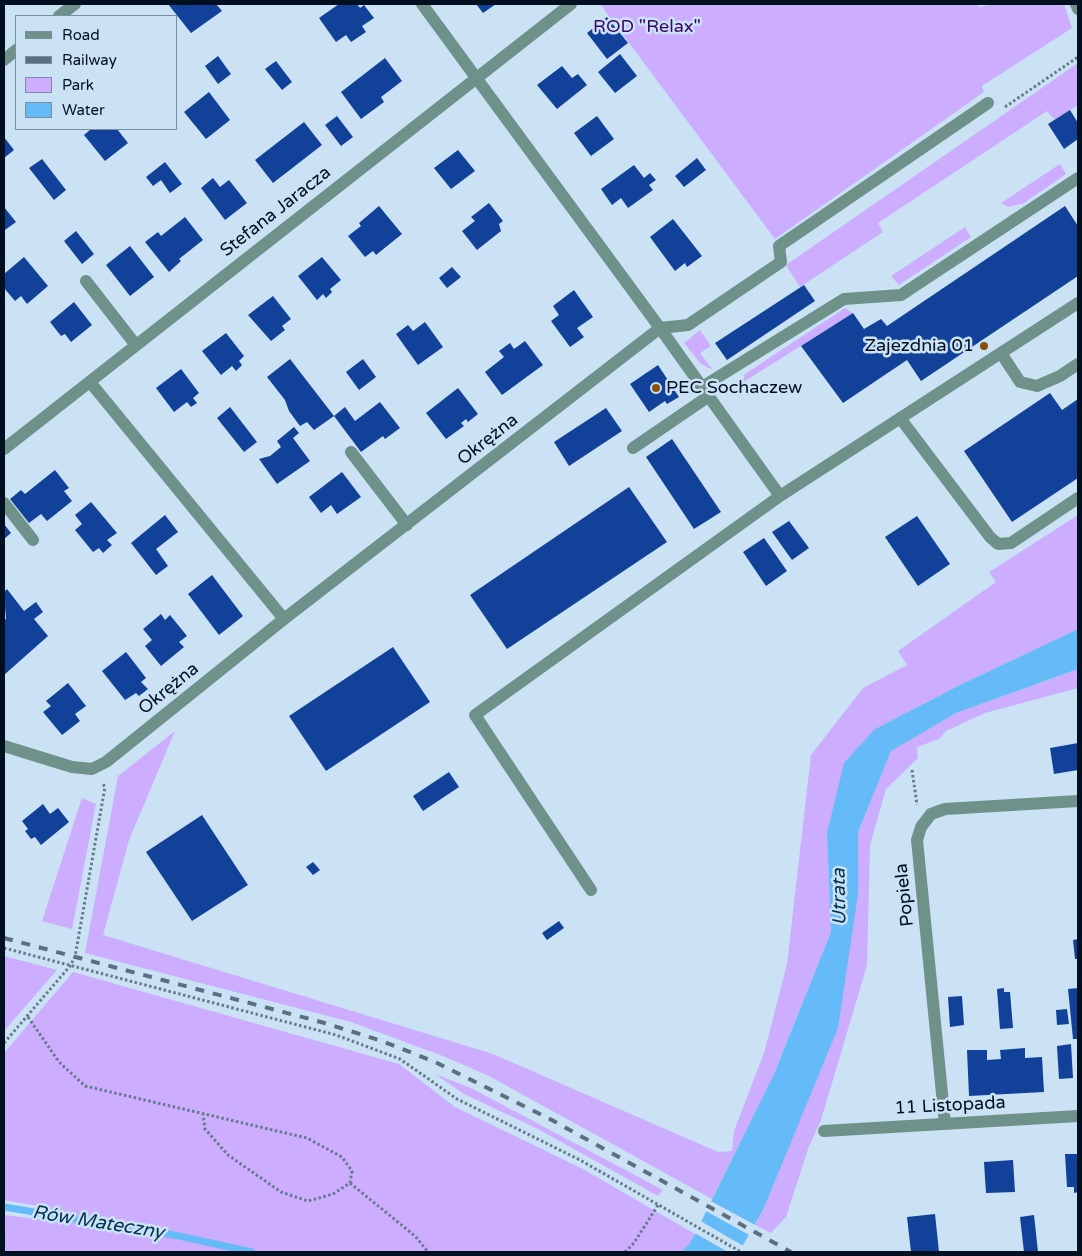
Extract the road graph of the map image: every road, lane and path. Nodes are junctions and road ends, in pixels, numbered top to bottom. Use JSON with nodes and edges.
{"nodes":[{"id":1,"x":74,"y":4,"type":"edge"},
{"id":2,"x":422,"y":4,"type":"edge"},
{"id":3,"x":571,"y":4,"type":"edge"},
{"id":4,"x":1076,"y":4,"type":"edge"},
{"id":5,"x":1078,"y":9,"type":"edge"},
{"id":6,"x":60,"y":15,"type":"edge"},
{"id":7,"x":15,"y":51,"type":"edge"},
{"id":8,"x":4,"y":60,"type":"edge"},
{"id":9,"x":477,"y":77,"type":"junction"},
{"id":10,"x":988,"y":104,"type":"dead end"},
{"id":11,"x":1077,"y":181,"type":"edge"},
{"id":12,"x":86,"y":281,"type":"dead end"},
{"id":13,"x":1078,"y":303,"type":"edge"},
{"id":14,"x":660,"y":328,"type":"junction"},
{"id":15,"x":135,"y":344,"type":"junction"},
{"id":16,"x":1001,"y":353,"type":"junction"},
{"id":17,"x":1078,"y":364,"type":"edge"},
{"id":18,"x":90,"y":382,"type":"junction"},
{"id":19,"x":705,"y":392,"type":"junction"},
{"id":20,"x":900,"y":418,"type":"junction"},
{"id":21,"x":6,"y":444,"type":"edge"},
{"id":22,"x":633,"y":448,"type":"dead end"},
{"id":23,"x":351,"y":452,"type":"dead end"},
{"id":24,"x":780,"y":496,"type":"junction"},
{"id":25,"x":1078,"y":498,"type":"edge"},
{"id":26,"x":4,"y":503,"type":"edge"},
{"id":27,"x":407,"y":525,"type":"junction"},
{"id":28,"x":33,"y":540,"type":"dead end"},
{"id":29,"x":284,"y":619,"type":"junction"},
{"id":30,"x":4,"y":746,"type":"edge"},
{"id":31,"x":92,"y":769,"type":"junction"},
{"id":32,"x":912,"y":770,"type":"dead end"},
{"id":33,"x":1078,"y":801,"type":"edge"},
{"id":34,"x":926,"y":820,"type":"junction"},
{"id":35,"x":591,"y":890,"type":"dead end"},
{"id":36,"x":4,"y":948,"type":"edge"},
{"id":37,"x":70,"y":966,"type":"junction"},
{"id":38,"x":28,"y":1017,"type":"junction"},
{"id":39,"x":4,"y":1043,"type":"edge"},
{"id":40,"x":203,"y":1114,"type":"junction"},
{"id":41,"x":1078,"y":1116,"type":"edge"},
{"id":42,"x":945,"y":1124,"type":"junction"},
{"id":43,"x":824,"y":1131,"type":"dead end"},
{"id":44,"x":350,"y":1183,"type":"junction"},
{"id":45,"x":658,"y":1205,"type":"junction"},
{"id":46,"x":428,"y":1252,"type":"edge"},
{"id":47,"x":625,"y":1252,"type":"edge"},
{"id":48,"x":741,"y":1252,"type":"edge"}],
"edges":[{"from":1,"to":6,"type":"street"},
{"from":2,"to":9,"type":"street"},
{"from":3,"to":9,"type":"street","name":"Stefana Jaracza"},
{"from":4,"to":5,"type":"street"},
{"from":7,"to":8,"type":"street"},
{"from":9,"to":14,"type":"street"},
{"from":9,"to":15,"type":"street","name":"Stefana Jaracza"},
{"from":10,"to":14,"type":"street"},
{"from":11,"to":19,"type":"street"},
{"from":12,"to":15,"type":"street"},
{"from":13,"to":16,"type":"street"},
{"from":14,"to":19,"type":"street"},
{"from":14,"to":27,"type":"street","name":"Okrężna"},
{"from":15,"to":18,"type":"street","name":"Stefana Jaracza"},
{"from":16,"to":17,"type":"street"},
{"from":16,"to":20,"type":"street"},
{"from":18,"to":21,"type":"street","name":"Stefana Jaracza"},
{"from":18,"to":29,"type":"street"},
{"from":19,"to":22,"type":"street"},
{"from":19,"to":24,"type":"street"},
{"from":20,"to":24,"type":"street"},
{"from":20,"to":25,"type":"street"},
{"from":23,"to":27,"type":"street"},
{"from":24,"to":35,"type":"street"},
{"from":26,"to":28,"type":"street"},
{"from":27,"to":29,"type":"street","name":"Okrężna"},
{"from":29,"to":31,"type":"street","name":"Okrężna"},
{"from":30,"to":31,"type":"street"},
{"from":31,"to":37,"type":"path"},
{"from":32,"to":34,"type":"path"},
{"from":33,"to":34,"type":"street"},
{"from":34,"to":42,"type":"street","name":"Popiela"},
{"from":36,"to":37,"type":"path"},
{"from":37,"to":38,"type":"path"},
{"from":37,"to":45,"type":"path"},
{"from":38,"to":39,"type":"path"},
{"from":38,"to":40,"type":"path"},
{"from":40,"to":44,"type":"path"},
{"from":40,"to":44,"type":"path"},
{"from":41,"to":42,"type":"street","name":"11 Listopada"},
{"from":42,"to":43,"type":"street","name":"11 Listopada"},
{"from":44,"to":46,"type":"path"},
{"from":45,"to":47,"type":"path"},
{"from":45,"to":48,"type":"path"}]}
